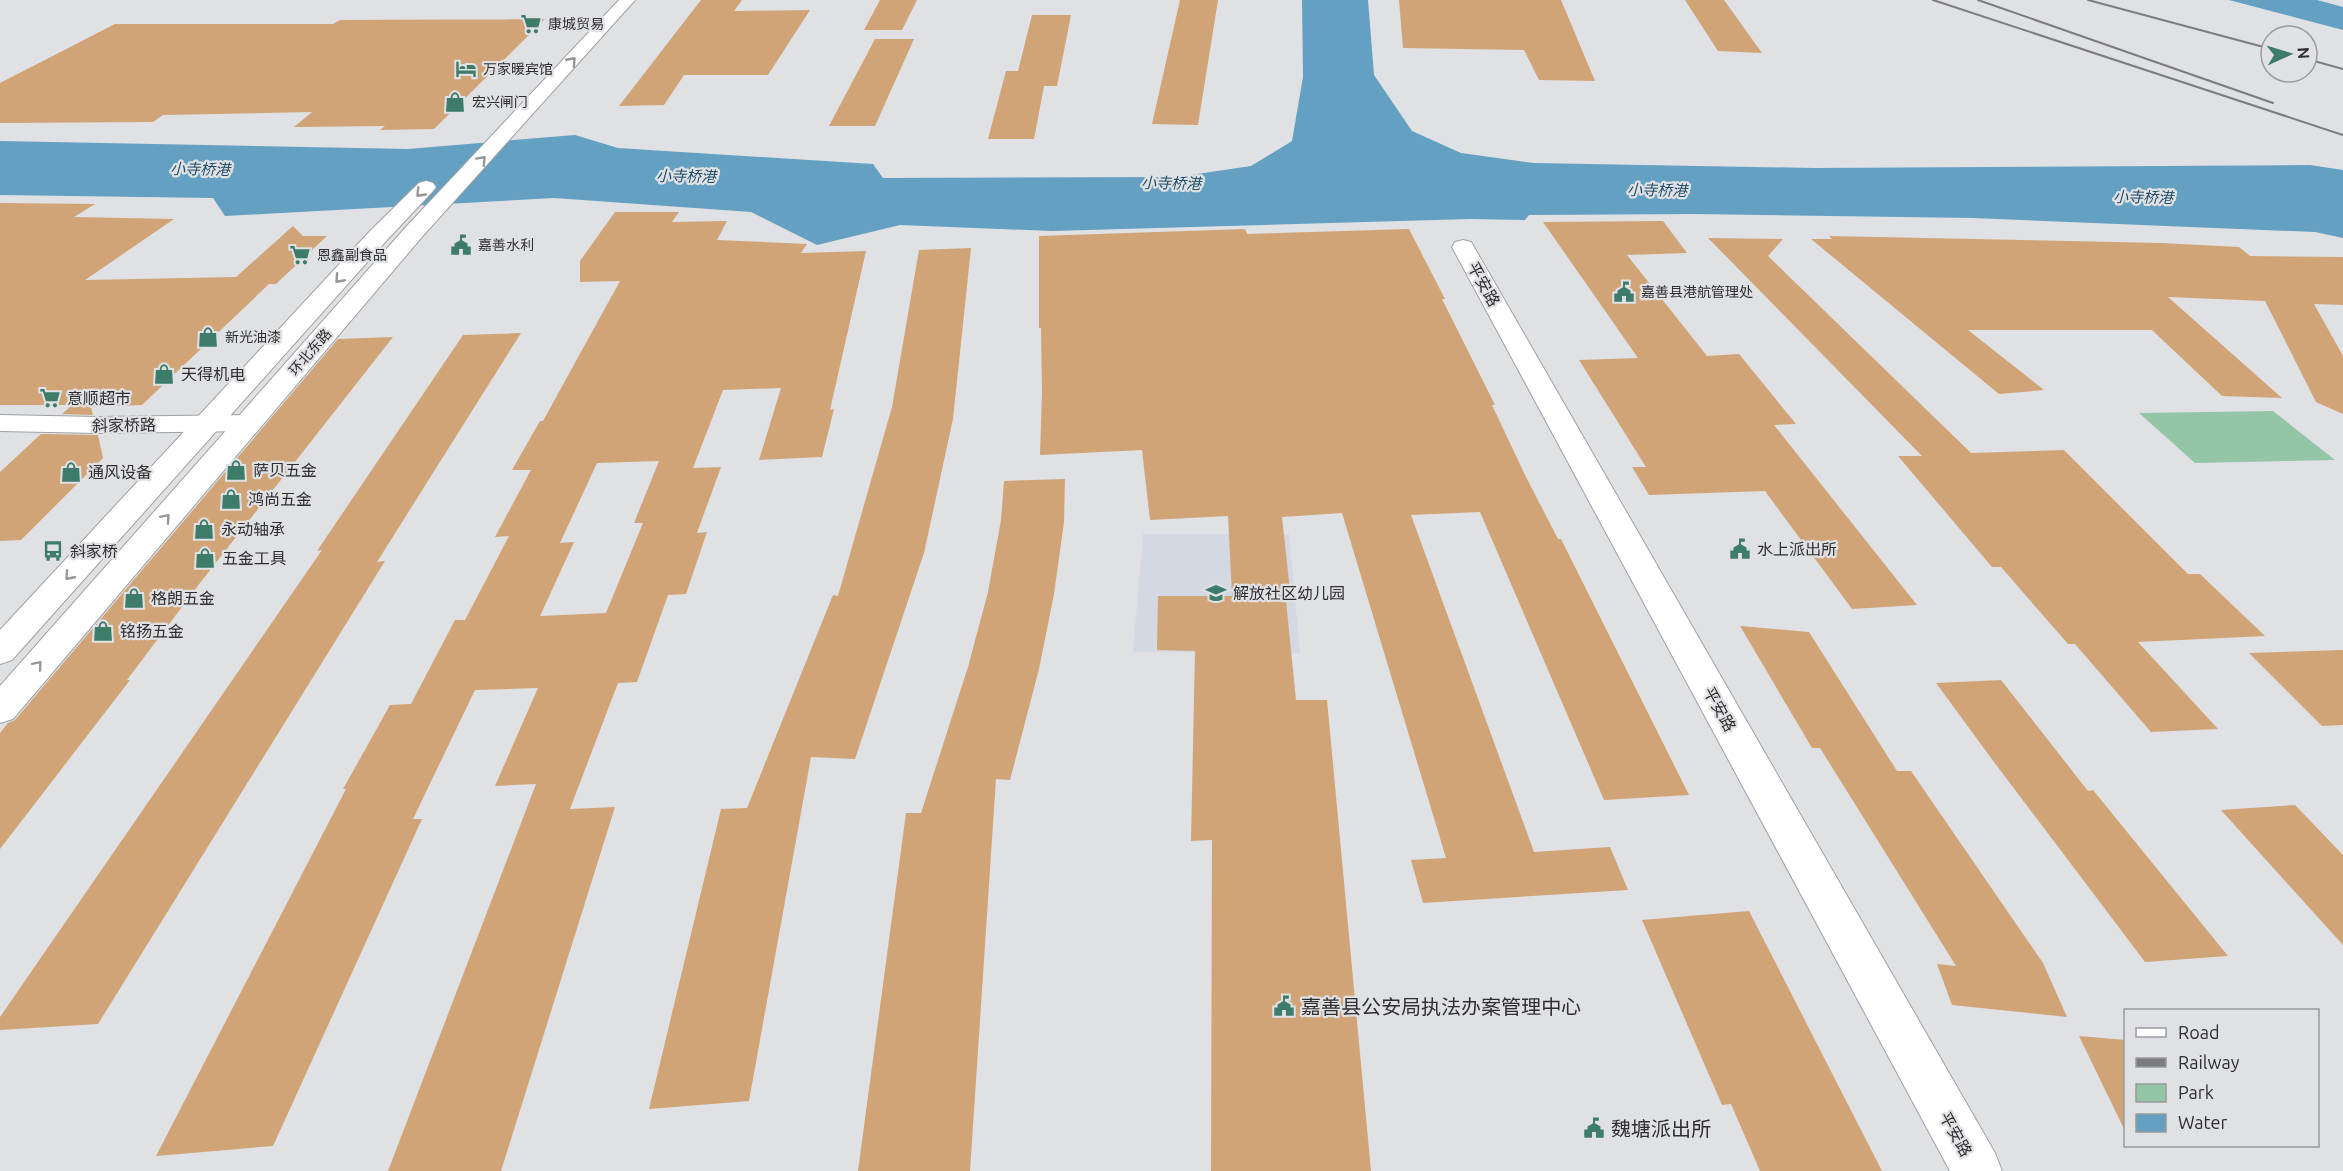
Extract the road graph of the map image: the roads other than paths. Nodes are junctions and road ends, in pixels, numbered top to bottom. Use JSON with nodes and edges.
{"nodes":[{"id":1,"x":627,"y":0,"type":"edge"},
{"id":2,"x":490,"y":120,"type":"dead end"},
{"id":3,"x":475,"y":137,"type":"dead end"},
{"id":4,"x":443,"y":170,"type":"dead end"},
{"id":5,"x":1463,"y":247,"type":"dead end"},
{"id":6,"x":0,"y":423,"type":"edge"},
{"id":7,"x":249,"y":423,"type":"junction"},
{"id":8,"x":208,"y":424,"type":"junction"},
{"id":9,"x":0,"y":652,"type":"edge"},
{"id":10,"x":0,"y":710,"type":"edge"},
{"id":11,"x":1977,"y":1171,"type":"edge"}],
"edges":[{"from":7,"to":1,"type":"street","name":"环北东路","one_way":true},
{"from":2,"to":3,"type":"street"},
{"from":4,"to":8,"type":"street","name":"环北东路","one_way":true},
{"from":5,"to":11,"type":"street","name":"平安路"},
{"from":6,"to":8,"type":"street","name":"斜家桥路"},
{"from":7,"to":8,"type":"street","name":"斜家桥路"},
{"from":10,"to":7,"type":"street","name":"环北东路","one_way":true},
{"from":8,"to":9,"type":"street","name":"环北东路","one_way":true}]}
